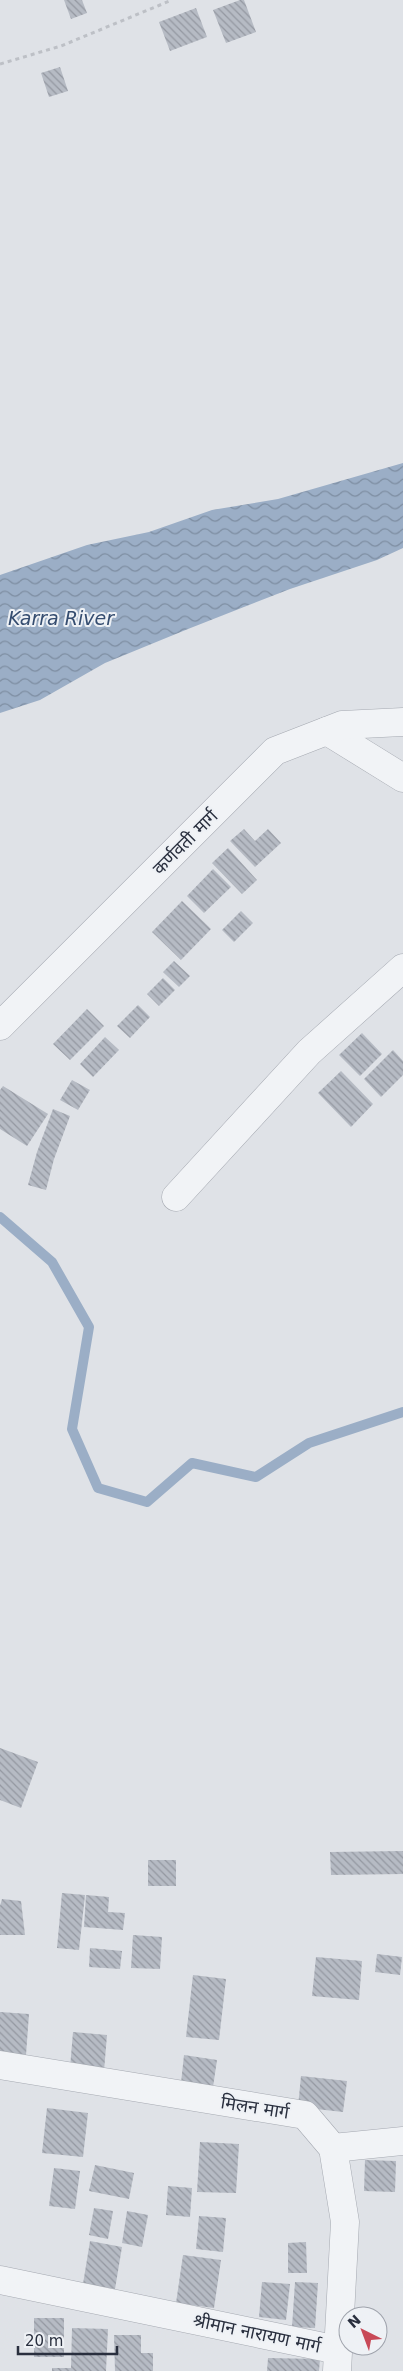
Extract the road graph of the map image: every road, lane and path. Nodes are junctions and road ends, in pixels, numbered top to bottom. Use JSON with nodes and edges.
{"nodes":[{"id":1,"x":172,"y":0,"type":"edge"},
{"id":2,"x":0,"y":64,"type":"edge"},
{"id":3,"x":403,"y":722,"type":"edge"},
{"id":4,"x":327,"y":731,"type":"junction"},
{"id":5,"x":403,"y":778,"type":"edge"},
{"id":6,"x":403,"y":968,"type":"edge"},
{"id":7,"x":0,"y":1026,"type":"edge"},
{"id":8,"x":176,"y":1197,"type":"dead end"},
{"id":9,"x":0,"y":2065,"type":"edge"},
{"id":10,"x":403,"y":2140,"type":"edge"},
{"id":11,"x":334,"y":2148,"type":"junction"},
{"id":12,"x":0,"y":2280,"type":"edge"},
{"id":13,"x":338,"y":2360,"type":"edge"}],
"edges":[{"from":1,"to":2,"type":"path"},
{"from":3,"to":4,"type":"street","name":"कर्णवती मार्ग"},
{"from":4,"to":5,"type":"street"},
{"from":4,"to":7,"type":"street","name":"कर्णवती मार्ग"},
{"from":6,"to":8,"type":"street"},
{"from":9,"to":11,"type":"street","name":"मिलन मार्ग"},
{"from":10,"to":11,"type":"street"},
{"from":11,"to":13,"type":"street"},
{"from":12,"to":13,"type":"street","name":"श्रीमान नारायण मार्ग"}]}
